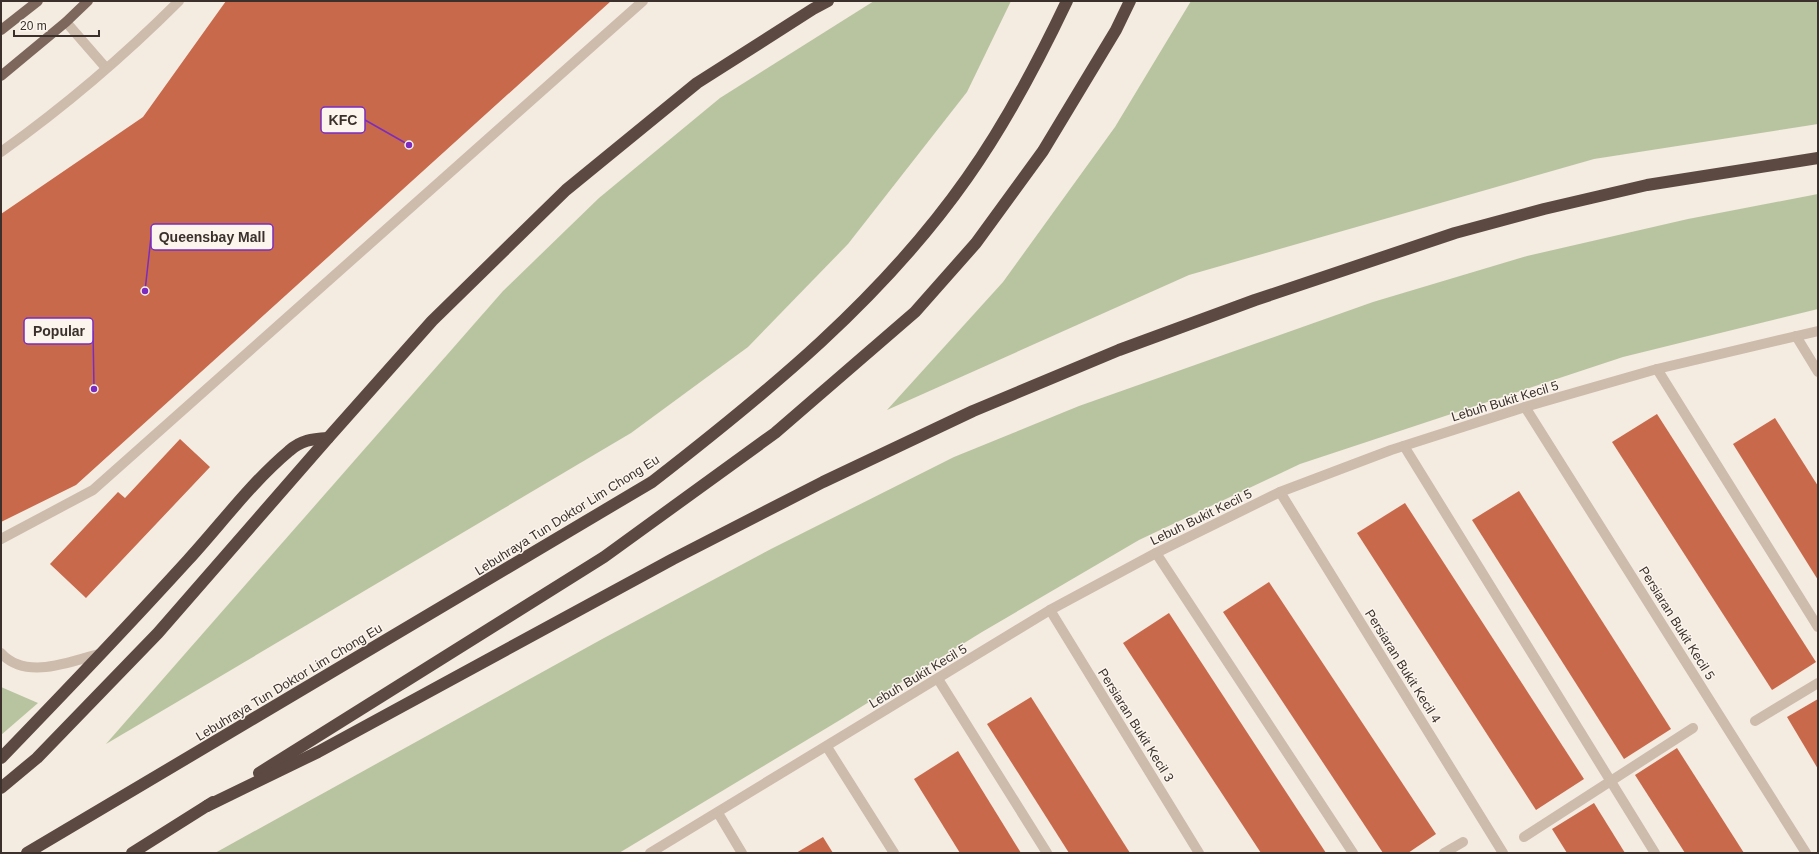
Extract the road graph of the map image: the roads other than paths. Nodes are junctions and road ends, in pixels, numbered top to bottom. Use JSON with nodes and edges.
{"nodes":[{"id":1,"x":38,"y":1,"type":"edge"},
{"id":2,"x":88,"y":1,"type":"edge"},
{"id":3,"x":179,"y":1,"type":"edge"},
{"id":4,"x":643,"y":1,"type":"edge"},
{"id":5,"x":828,"y":1,"type":"edge"},
{"id":6,"x":1067,"y":1,"type":"edge"},
{"id":7,"x":1130,"y":1,"type":"edge"},
{"id":8,"x":66,"y":22,"type":"junction"},
{"id":9,"x":1,"y":30,"type":"edge"},
{"id":10,"x":106,"y":68,"type":"junction"},
{"id":11,"x":1,"y":76,"type":"edge"},
{"id":12,"x":1,"y":152,"type":"edge"},
{"id":13,"x":1818,"y":158,"type":"edge"},
{"id":14,"x":1818,"y":331,"type":"edge"},
{"id":15,"x":1796,"y":336,"type":"junction"},
{"id":16,"x":1658,"y":369,"type":"junction"},
{"id":17,"x":1818,"y":372,"type":"edge"},
{"id":18,"x":1525,"y":407,"type":"junction"},
{"id":19,"x":328,"y":438,"type":"junction"},
{"id":20,"x":1404,"y":446,"type":"junction"},
{"id":21,"x":1280,"y":492,"type":"junction"},
{"id":22,"x":1,"y":539,"type":"edge"},
{"id":23,"x":1156,"y":553,"type":"junction"},
{"id":24,"x":1050,"y":610,"type":"junction"},
{"id":25,"x":1818,"y":628,"type":"edge"},
{"id":26,"x":102,"y":653,"type":"junction"},
{"id":27,"x":3,"y":660,"type":"edge"},
{"id":28,"x":938,"y":679,"type":"junction"},
{"id":29,"x":1818,"y":683,"type":"edge"},
{"id":30,"x":1755,"y":721,"type":"dead end"},
{"id":31,"x":1693,"y":728,"type":"dead end"},
{"id":32,"x":827,"y":747,"type":"junction"},
{"id":33,"x":1,"y":758,"type":"edge"},
{"id":34,"x":1610,"y":781,"type":"junction"},
{"id":35,"x":1,"y":788,"type":"edge"},
{"id":36,"x":206,"y":806,"type":"junction"},
{"id":37,"x":718,"y":813,"type":"junction"},
{"id":38,"x":1524,"y":837,"type":"dead end"},
{"id":39,"x":1463,"y":842,"type":"dead end"},
{"id":40,"x":27,"y":853,"type":"edge"},
{"id":41,"x":132,"y":853,"type":"edge"},
{"id":42,"x":650,"y":853,"type":"edge"},
{"id":43,"x":742,"y":853,"type":"edge"},
{"id":44,"x":894,"y":853,"type":"edge"},
{"id":45,"x":1047,"y":853,"type":"edge"},
{"id":46,"x":1199,"y":853,"type":"edge"},
{"id":47,"x":1353,"y":853,"type":"edge"},
{"id":48,"x":1444,"y":853,"type":"edge"},
{"id":49,"x":1503,"y":853,"type":"edge"},
{"id":50,"x":1655,"y":853,"type":"edge"},
{"id":51,"x":1806,"y":853,"type":"edge"}],
"edges":[{"from":1,"to":9,"type":"main road"},
{"from":2,"to":8,"type":"main road"},
{"from":3,"to":10,"type":"street"},
{"from":4,"to":22,"type":"street"},
{"from":5,"to":19,"type":"highway"},
{"from":6,"to":40,"type":"highway","name":"Lebuhraya Tun Doktor Lim Chong Eu"},
{"from":7,"to":36,"type":"highway"},
{"from":8,"to":10,"type":"street"},
{"from":8,"to":11,"type":"main road"},
{"from":10,"to":12,"type":"street"},
{"from":13,"to":36,"type":"highway"},
{"from":14,"to":15,"type":"street","name":"Lebuh Bukit Kecil 5"},
{"from":15,"to":16,"type":"street","name":"Lebuh Bukit Kecil 5"},
{"from":15,"to":17,"type":"street"},
{"from":16,"to":18,"type":"street","name":"Lebuh Bukit Kecil 5"},
{"from":16,"to":25,"type":"street"},
{"from":18,"to":20,"type":"street","name":"Lebuh Bukit Kecil 5"},
{"from":18,"to":51,"type":"street","name":"Persiaran Bukit Kecil 5"},
{"from":19,"to":26,"type":"highway"},
{"from":19,"to":35,"type":"highway"},
{"from":20,"to":21,"type":"street","name":"Lebuh Bukit Kecil 5"},
{"from":20,"to":34,"type":"street"},
{"from":21,"to":23,"type":"street","name":"Lebuh Bukit Kecil 5"},
{"from":21,"to":49,"type":"street","name":"Persiaran Bukit Kecil 4"},
{"from":23,"to":24,"type":"street","name":"Lebuh Bukit Kecil 5"},
{"from":23,"to":47,"type":"street"},
{"from":24,"to":28,"type":"street","name":"Lebuh Bukit Kecil 5"},
{"from":24,"to":46,"type":"street","name":"Persiaran Bukit Kecil 3"},
{"from":26,"to":27,"type":"street"},
{"from":26,"to":33,"type":"highway"},
{"from":28,"to":32,"type":"street","name":"Lebuh Bukit Kecil 5"},
{"from":28,"to":45,"type":"street"},
{"from":29,"to":30,"type":"street"},
{"from":31,"to":34,"type":"street"},
{"from":32,"to":37,"type":"street","name":"Lebuh Bukit Kecil 5"},
{"from":32,"to":44,"type":"street"},
{"from":34,"to":38,"type":"street"},
{"from":34,"to":50,"type":"street"},
{"from":36,"to":41,"type":"highway"},
{"from":37,"to":42,"type":"street","name":"Lebuh Bukit Kecil 5"},
{"from":37,"to":43,"type":"street"},
{"from":39,"to":48,"type":"street"}]}
